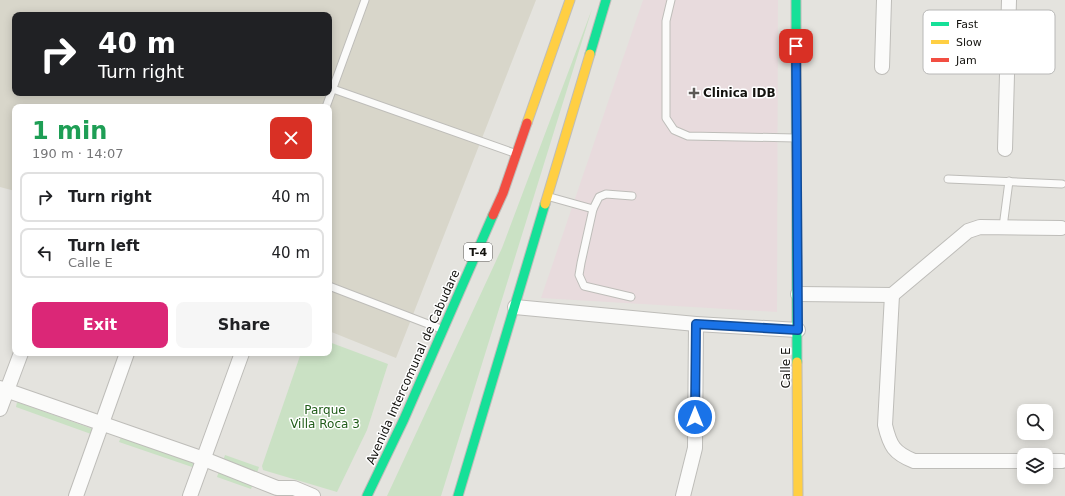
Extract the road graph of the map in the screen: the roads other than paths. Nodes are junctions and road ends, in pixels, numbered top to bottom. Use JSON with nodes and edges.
{"nodes":[{"id":1,"x":365,"y":0,"type":"edge"},
{"id":2,"x":570,"y":0,"type":"edge"},
{"id":3,"x":606,"y":0,"type":"edge"},
{"id":4,"x":672,"y":0,"type":"edge"},
{"id":5,"x":796,"y":0,"type":"edge"},
{"id":6,"x":884,"y":0,"type":"edge"},
{"id":7,"x":1009,"y":0,"type":"edge"},
{"id":8,"x":1009,"y":10,"type":"edge"},
{"id":9,"x":882,"y":67,"type":"dead end"},
{"id":10,"x":1007,"y":74,"type":"edge"},
{"id":11,"x":333,"y":89,"type":"joint"},
{"id":12,"x":797,"y":138,"type":"junction"},
{"id":13,"x":1005,"y":149,"type":"dead end"},
{"id":14,"x":517,"y":154,"type":"junction"},
{"id":15,"x":948,"y":180,"type":"dead end"},
{"id":16,"x":1009,"y":181,"type":"junction"},
{"id":17,"x":1062,"y":184,"type":"dead end"},
{"id":18,"x":632,"y":196,"type":"dead end"},
{"id":19,"x":548,"y":197,"type":"junction"},
{"id":20,"x":593,"y":209,"type":"junction"},
{"id":21,"x":1003,"y":227,"type":"junction"},
{"id":22,"x":1061,"y":228,"type":"dead end"},
{"id":23,"x":332,"y":287,"type":"edge"},
{"id":24,"x":798,"y":294,"type":"junction"},
{"id":25,"x":892,"y":295,"type":"junction"},
{"id":26,"x":630,"y":298,"type":"dead end"},
{"id":27,"x":515,"y":307,"type":"junction"},
{"id":28,"x":696,"y":324,"type":"junction"},
{"id":29,"x":443,"y":330,"type":"junction"},
{"id":30,"x":798,"y":330,"type":"junction"},
{"id":31,"x":20,"y":356,"type":"edge"},
{"id":32,"x":126,"y":356,"type":"edge"},
{"id":33,"x":241,"y":356,"type":"edge"},
{"id":34,"x":4,"y":389,"type":"edge"},
{"id":35,"x":0,"y":410,"type":"edge"},
{"id":36,"x":102,"y":424,"type":"junction"},
{"id":37,"x":204,"y":459,"type":"junction"},
{"id":38,"x":1017,"y":461,"type":"edge"},
{"id":39,"x":1053,"y":461,"type":"edge"},
{"id":40,"x":1062,"y":461,"type":"dead end"},
{"id":41,"x":280,"y":492,"type":"edge"},
{"id":42,"x":76,"y":496,"type":"edge"},
{"id":43,"x":190,"y":496,"type":"edge"},
{"id":44,"x":313,"y":496,"type":"edge"},
{"id":45,"x":367,"y":496,"type":"edge"},
{"id":46,"x":458,"y":496,"type":"edge"},
{"id":47,"x":683,"y":496,"type":"edge"},
{"id":48,"x":798,"y":496,"type":"edge"}],
"edges":[{"from":1,"to":11,"type":"lane"},
{"from":2,"to":14,"type":"main road","name":"Avenida Intercomunal de Cabudare","number":"T-4"},
{"from":3,"to":19,"type":"main road"},
{"from":4,"to":12,"type":"lane"},
{"from":5,"to":12,"type":"main road","name":"Calle E"},
{"from":6,"to":9,"type":"street"},
{"from":7,"to":8,"type":"street"},
{"from":10,"to":13,"type":"street"},
{"from":11,"to":14,"type":"lane"},
{"from":12,"to":24,"type":"main road","name":"Calle E"},
{"from":14,"to":29,"type":"main road","name":"Avenida Intercomunal de Cabudare","number":"T-4"},
{"from":15,"to":16,"type":"lane"},
{"from":16,"to":17,"type":"lane"},
{"from":16,"to":21,"type":"lane"},
{"from":18,"to":20,"type":"lane"},
{"from":19,"to":20,"type":"lane"},
{"from":19,"to":27,"type":"main road"},
{"from":20,"to":26,"type":"lane"},
{"from":21,"to":22,"type":"street"},
{"from":21,"to":25,"type":"street"},
{"from":23,"to":29,"type":"lane"},
{"from":24,"to":25,"type":"street"},
{"from":24,"to":30,"type":"main road","name":"Calle E"},
{"from":25,"to":38,"type":"street"},
{"from":27,"to":28,"type":"street"},
{"from":27,"to":46,"type":"main road"},
{"from":28,"to":30,"type":"street"},
{"from":28,"to":47,"type":"street"},
{"from":29,"to":45,"type":"main road","name":"Avenida Intercomunal de Cabudare","number":"T-4"},
{"from":30,"to":48,"type":"main road","name":"Calle E"},
{"from":31,"to":34,"type":"street"},
{"from":32,"to":36,"type":"street"},
{"from":33,"to":37,"type":"street"},
{"from":34,"to":35,"type":"street"},
{"from":34,"to":36,"type":"street"},
{"from":36,"to":37,"type":"street"},
{"from":36,"to":42,"type":"street"},
{"from":37,"to":41,"type":"street"},
{"from":37,"to":43,"type":"street"},
{"from":39,"to":40,"type":"street"},
{"from":41,"to":44,"type":"street"}]}
